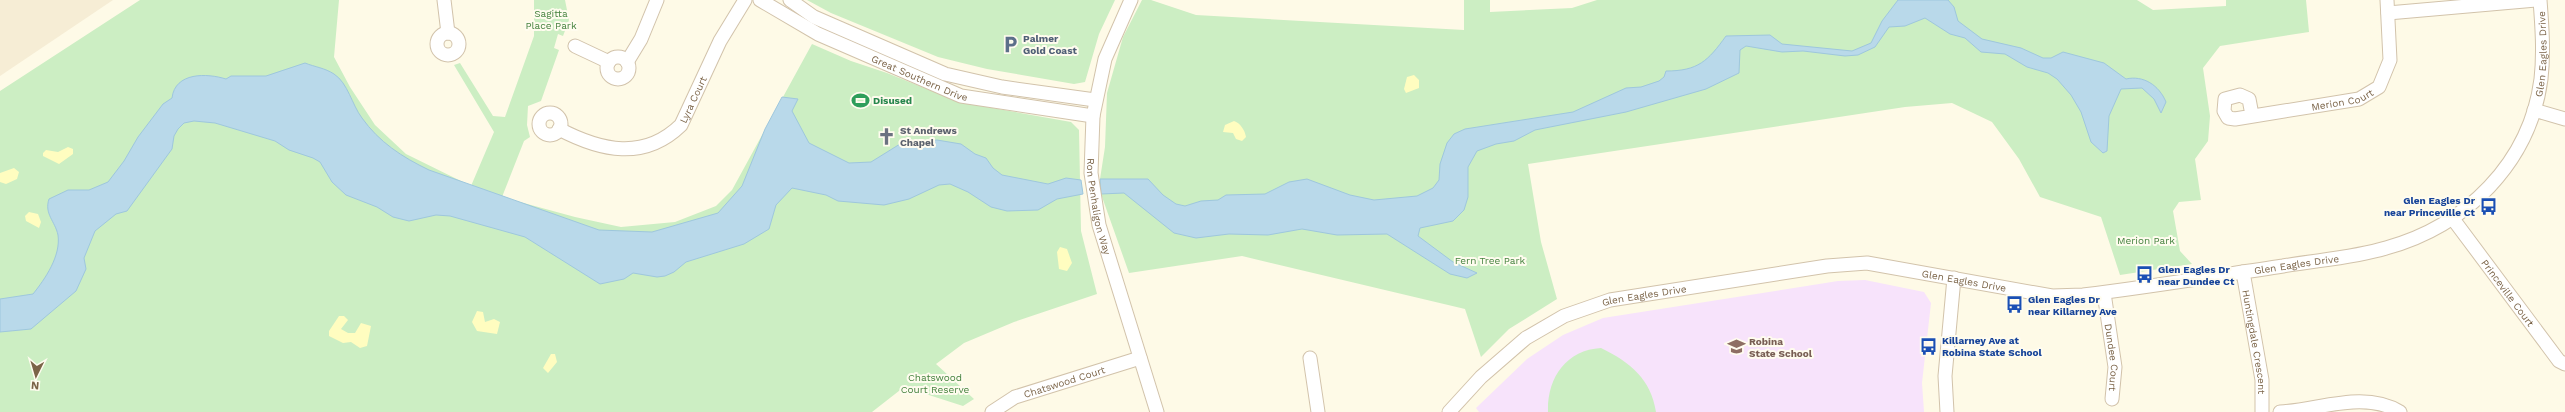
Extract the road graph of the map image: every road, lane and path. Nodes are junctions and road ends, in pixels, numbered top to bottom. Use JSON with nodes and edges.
{"nodes":[{"id":1,"x":444,"y":0,"type":"edge"},
{"id":2,"x":657,"y":0,"type":"edge"},
{"id":3,"x":745,"y":0,"type":"edge"},
{"id":4,"x":760,"y":0,"type":"edge"},
{"id":5,"x":790,"y":0,"type":"edge"},
{"id":6,"x":1131,"y":0,"type":"edge"},
{"id":7,"x":2536,"y":0,"type":"edge"},
{"id":8,"x":2540,"y":0,"type":"edge"},
{"id":9,"x":2387,"y":6,"type":"edge"},
{"id":10,"x":448,"y":33,"type":"dead end"},
{"id":11,"x":575,"y":46,"type":"dead end"},
{"id":12,"x":609,"y":62,"type":"junction"},
{"id":13,"x":627,"y":62,"type":"junction"},
{"id":14,"x":1095,"y":100,"type":"junction"},
{"id":15,"x":2534,"y":110,"type":"junction"},
{"id":16,"x":2252,"y":115,"type":"dead end"},
{"id":17,"x":1093,"y":116,"type":"junction"},
{"id":18,"x":2565,"y":118,"type":"edge"},
{"id":19,"x":560,"y":129,"type":"dead end"},
{"id":20,"x":2453,"y":219,"type":"junction"},
{"id":21,"x":2243,"y":272,"type":"junction"},
{"id":22,"x":1954,"y":278,"type":"junction"},
{"id":23,"x":2104,"y":293,"type":"junction"},
{"id":24,"x":1140,"y":358,"type":"junction"},
{"id":25,"x":1310,"y":358,"type":"dead end"},
{"id":26,"x":2565,"y":364,"type":"edge"},
{"id":27,"x":2112,"y":399,"type":"dead end"},
{"id":28,"x":992,"y":412,"type":"edge"},
{"id":29,"x":1157,"y":412,"type":"edge"},
{"id":30,"x":1318,"y":412,"type":"edge"},
{"id":31,"x":1449,"y":412,"type":"edge"},
{"id":32,"x":1947,"y":412,"type":"edge"},
{"id":33,"x":2262,"y":412,"type":"edge"},
{"id":34,"x":2280,"y":412,"type":"edge"},
{"id":35,"x":2400,"y":412,"type":"edge"}],
"edges":[{"from":1,"to":10,"type":"street"},
{"from":2,"to":13,"type":"street"},
{"from":3,"to":19,"type":"street","name":"Lyra Court"},
{"from":4,"to":17,"type":"street","name":"Great Southern Drive"},
{"from":5,"to":14,"type":"street","name":"Great Southern Drive"},
{"from":6,"to":14,"type":"street","name":"Ron Penhaligon Way"},
{"from":7,"to":9,"type":"street","name":"Merion Court"},
{"from":8,"to":15,"type":"street","name":"Glen Eagles Drive"},
{"from":9,"to":16,"type":"street","name":"Merion Court"},
{"from":11,"to":12,"type":"street"},
{"from":12,"to":13,"type":"street"},
{"from":12,"to":13,"type":"street"},
{"from":14,"to":17,"type":"street","name":"Ron Penhaligon Way"},
{"from":15,"to":18,"type":"street"},
{"from":15,"to":20,"type":"street","name":"Glen Eagles Drive"},
{"from":17,"to":24,"type":"street","name":"Ron Penhaligon Way"},
{"from":20,"to":21,"type":"street","name":"Glen Eagles Drive"},
{"from":20,"to":26,"type":"street","name":"Princeville Court"},
{"from":21,"to":23,"type":"street","name":"Glen Eagles Drive"},
{"from":21,"to":33,"type":"street","name":"Huntingdale Crescent"},
{"from":22,"to":23,"type":"street","name":"Glen Eagles Drive"},
{"from":22,"to":31,"type":"street","name":"Glen Eagles Drive"},
{"from":22,"to":32,"type":"street"},
{"from":23,"to":27,"type":"street","name":"Dundee Court"},
{"from":24,"to":28,"type":"street","name":"Chatswood Court"},
{"from":24,"to":29,"type":"street","name":"Ron Penhaligon Way"},
{"from":25,"to":30,"type":"street"},
{"from":34,"to":35,"type":"street"}]}
